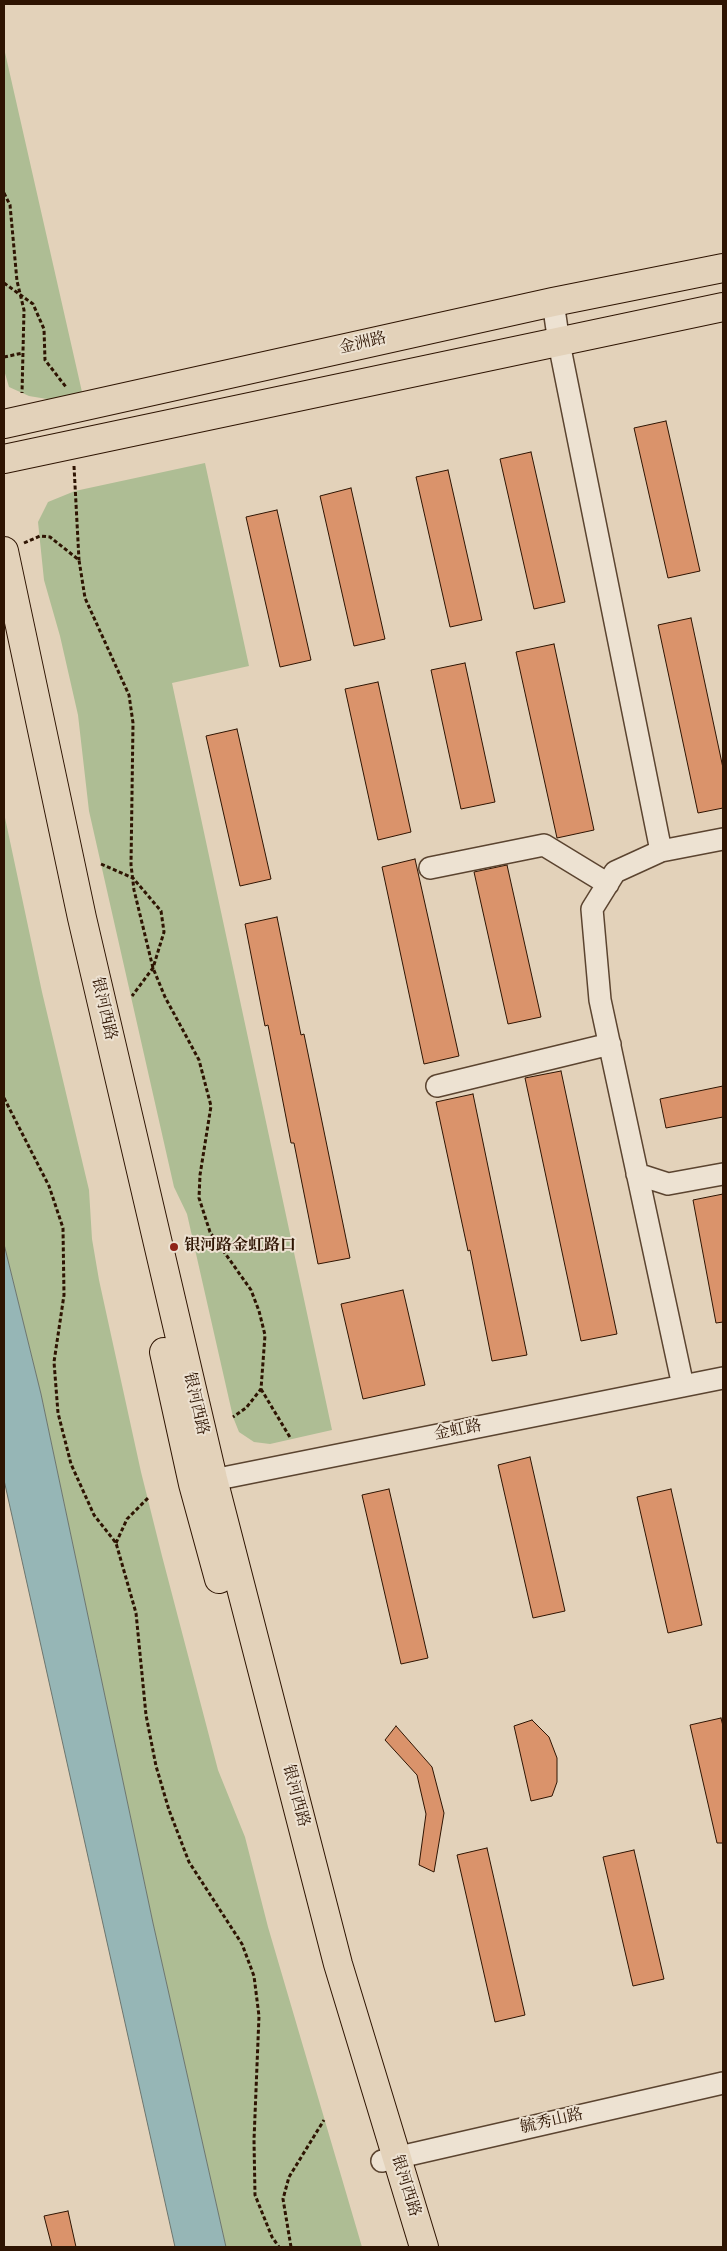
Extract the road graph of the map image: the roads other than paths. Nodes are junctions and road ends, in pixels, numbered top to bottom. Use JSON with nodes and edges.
{"nodes":[{"id":1,"x":723,"y":268,"type":"edge"},
{"id":2,"x":553,"y":302,"type":"junction"},
{"id":3,"x":723,"y":308,"type":"edge"},
{"id":4,"x":559,"y":343,"type":"junction"},
{"id":5,"x":4,"y":424,"type":"edge"},
{"id":6,"x":4,"y":459,"type":"edge"},
{"id":7,"x":13,"y":547,"type":"edge"},
{"id":8,"x":4,"y":620,"type":"edge"},
{"id":9,"x":723,"y":839,"type":"edge"},
{"id":10,"x":661,"y":851,"type":"junction"},
{"id":11,"x":430,"y":868,"type":"dead end"},
{"id":12,"x":608,"y":884,"type":"junction"},
{"id":13,"x":610,"y":1044,"type":"junction"},
{"id":14,"x":437,"y":1086,"type":"dead end"},
{"id":15,"x":637,"y":1174,"type":"junction"},
{"id":16,"x":723,"y":1174,"type":"edge"},
{"id":17,"x":723,"y":1378,"type":"edge"},
{"id":18,"x":683,"y":1386,"type":"junction"},
{"id":19,"x":203,"y":1482,"type":"junction"},
{"id":20,"x":723,"y":2083,"type":"edge"},
{"id":21,"x":389,"y":2160,"type":"junction"},
{"id":22,"x":408,"y":2247,"type":"edge"},
{"id":23,"x":424,"y":2247,"type":"edge"}],
"edges":[{"from":1,"to":2,"type":"main road","name":"金洲路"},
{"from":2,"to":4,"type":"street"},
{"from":2,"to":5,"type":"main road","name":"金洲路"},
{"from":3,"to":4,"type":"main road"},
{"from":4,"to":6,"type":"main road"},
{"from":4,"to":10,"type":"street"},
{"from":7,"to":19,"type":"main road","name":"银河西路"},
{"from":8,"to":19,"type":"main road","name":"银河西路"},
{"from":9,"to":10,"type":"street"},
{"from":10,"to":12,"type":"street"},
{"from":11,"to":12,"type":"street"},
{"from":12,"to":13,"type":"street"},
{"from":13,"to":14,"type":"street"},
{"from":13,"to":15,"type":"street"},
{"from":15,"to":16,"type":"street"},
{"from":15,"to":18,"type":"street"},
{"from":17,"to":18,"type":"street","name":"金虹路"},
{"from":18,"to":19,"type":"street","name":"金虹路"},
{"from":19,"to":21,"type":"main road","name":"银河西路"},
{"from":20,"to":21,"type":"street","name":"毓秀山路"},
{"from":21,"to":22,"type":"main road","name":"银河西路"},
{"from":21,"to":23,"type":"main road","name":"银河西路"}]}
